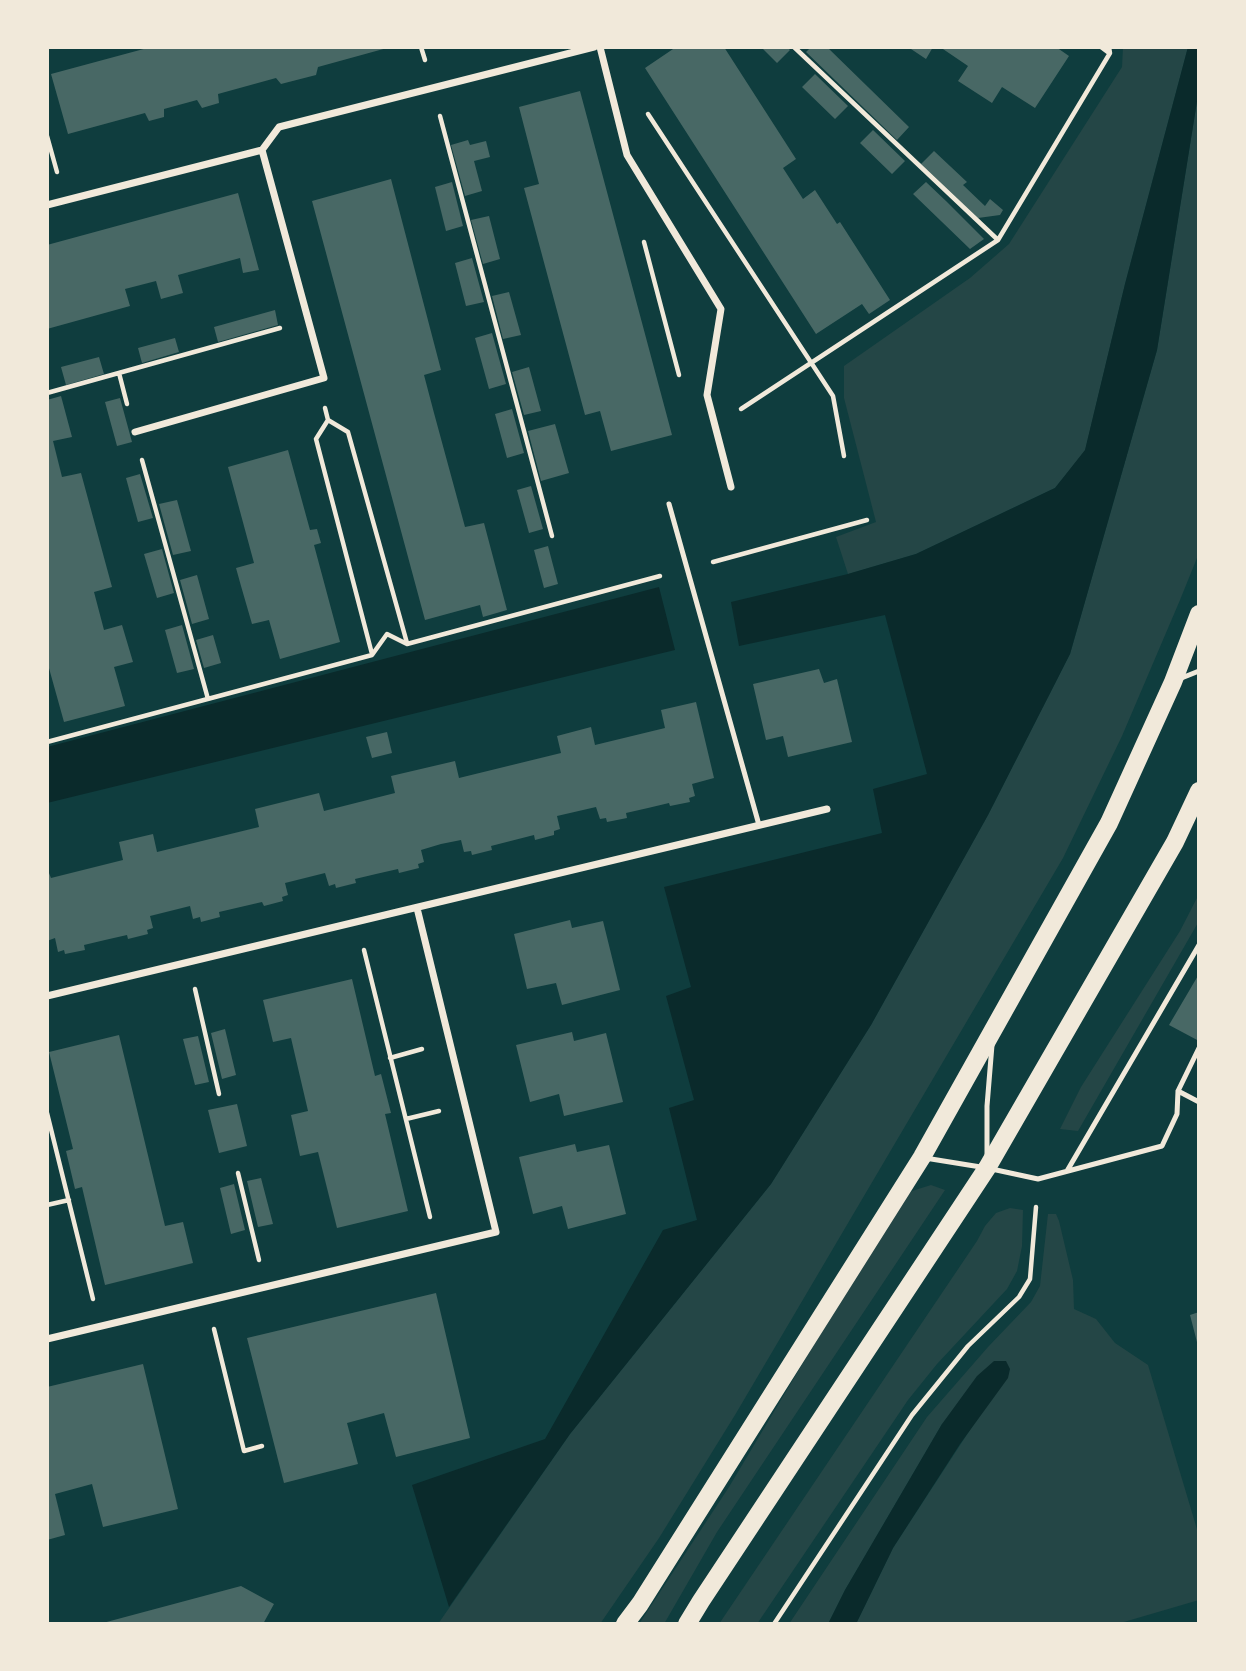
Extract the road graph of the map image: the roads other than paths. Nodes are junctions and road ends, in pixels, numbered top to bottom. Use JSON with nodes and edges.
{"nodes":[{"id":1,"x":594,"y":47,"type":"edge"},
{"id":2,"x":600,"y":47,"type":"edge"},
{"id":3,"x":262,"y":150,"type":"junction"},
{"id":4,"x":47,"y":205,"type":"edge"},
{"id":5,"x":135,"y":432,"type":"road end"},
{"id":6,"x":731,"y":487,"type":"dead end"},
{"id":7,"x":669,"y":504,"type":"dead end"},
{"id":8,"x":1199,"y":614,"type":"edge"},
{"id":9,"x":1199,"y":671,"type":"edge"},
{"id":10,"x":1173,"y":682,"type":"junction"},
{"id":11,"x":1199,"y":791,"type":"edge"},
{"id":12,"x":827,"y":808,"type":"dead end"},
{"id":13,"x":759,"y":825,"type":"junction"},
{"id":14,"x":417,"y":908,"type":"junction"},
{"id":15,"x":1199,"y":944,"type":"edge"},
{"id":16,"x":47,"y":996,"type":"edge"},
{"id":17,"x":993,"y":1029,"type":"junction"},
{"id":18,"x":1199,"y":1048,"type":"edge"},
{"id":19,"x":1178,"y":1091,"type":"junction"},
{"id":20,"x":1199,"y":1102,"type":"edge"},
{"id":21,"x":922,"y":1157,"type":"junction"},
{"id":22,"x":987,"y":1168,"type":"junction"},
{"id":23,"x":1068,"y":1171,"type":"junction"},
{"id":24,"x":47,"y":1339,"type":"edge"},
{"id":25,"x":625,"y":1624,"type":"edge"},
{"id":26,"x":687,"y":1624,"type":"edge"}],
"edges":[{"from":1,"to":3,"type":"street"},
{"from":2,"to":6,"type":"street"},
{"from":3,"to":4,"type":"street"},
{"from":3,"to":5,"type":"street"},
{"from":7,"to":13,"type":"lane"},
{"from":8,"to":10,"type":"main road"},
{"from":9,"to":10,"type":"lane"},
{"from":10,"to":17,"type":"main road"},
{"from":11,"to":22,"type":"main road"},
{"from":12,"to":13,"type":"street"},
{"from":13,"to":14,"type":"street"},
{"from":14,"to":16,"type":"street"},
{"from":14,"to":24,"type":"street"},
{"from":15,"to":23,"type":"lane"},
{"from":17,"to":21,"type":"main road"},
{"from":17,"to":22,"type":"lane"},
{"from":18,"to":19,"type":"lane"},
{"from":19,"to":20,"type":"lane"},
{"from":19,"to":23,"type":"lane"},
{"from":21,"to":22,"type":"lane"},
{"from":21,"to":25,"type":"main road"},
{"from":22,"to":23,"type":"lane"},
{"from":22,"to":26,"type":"main road"}]}
